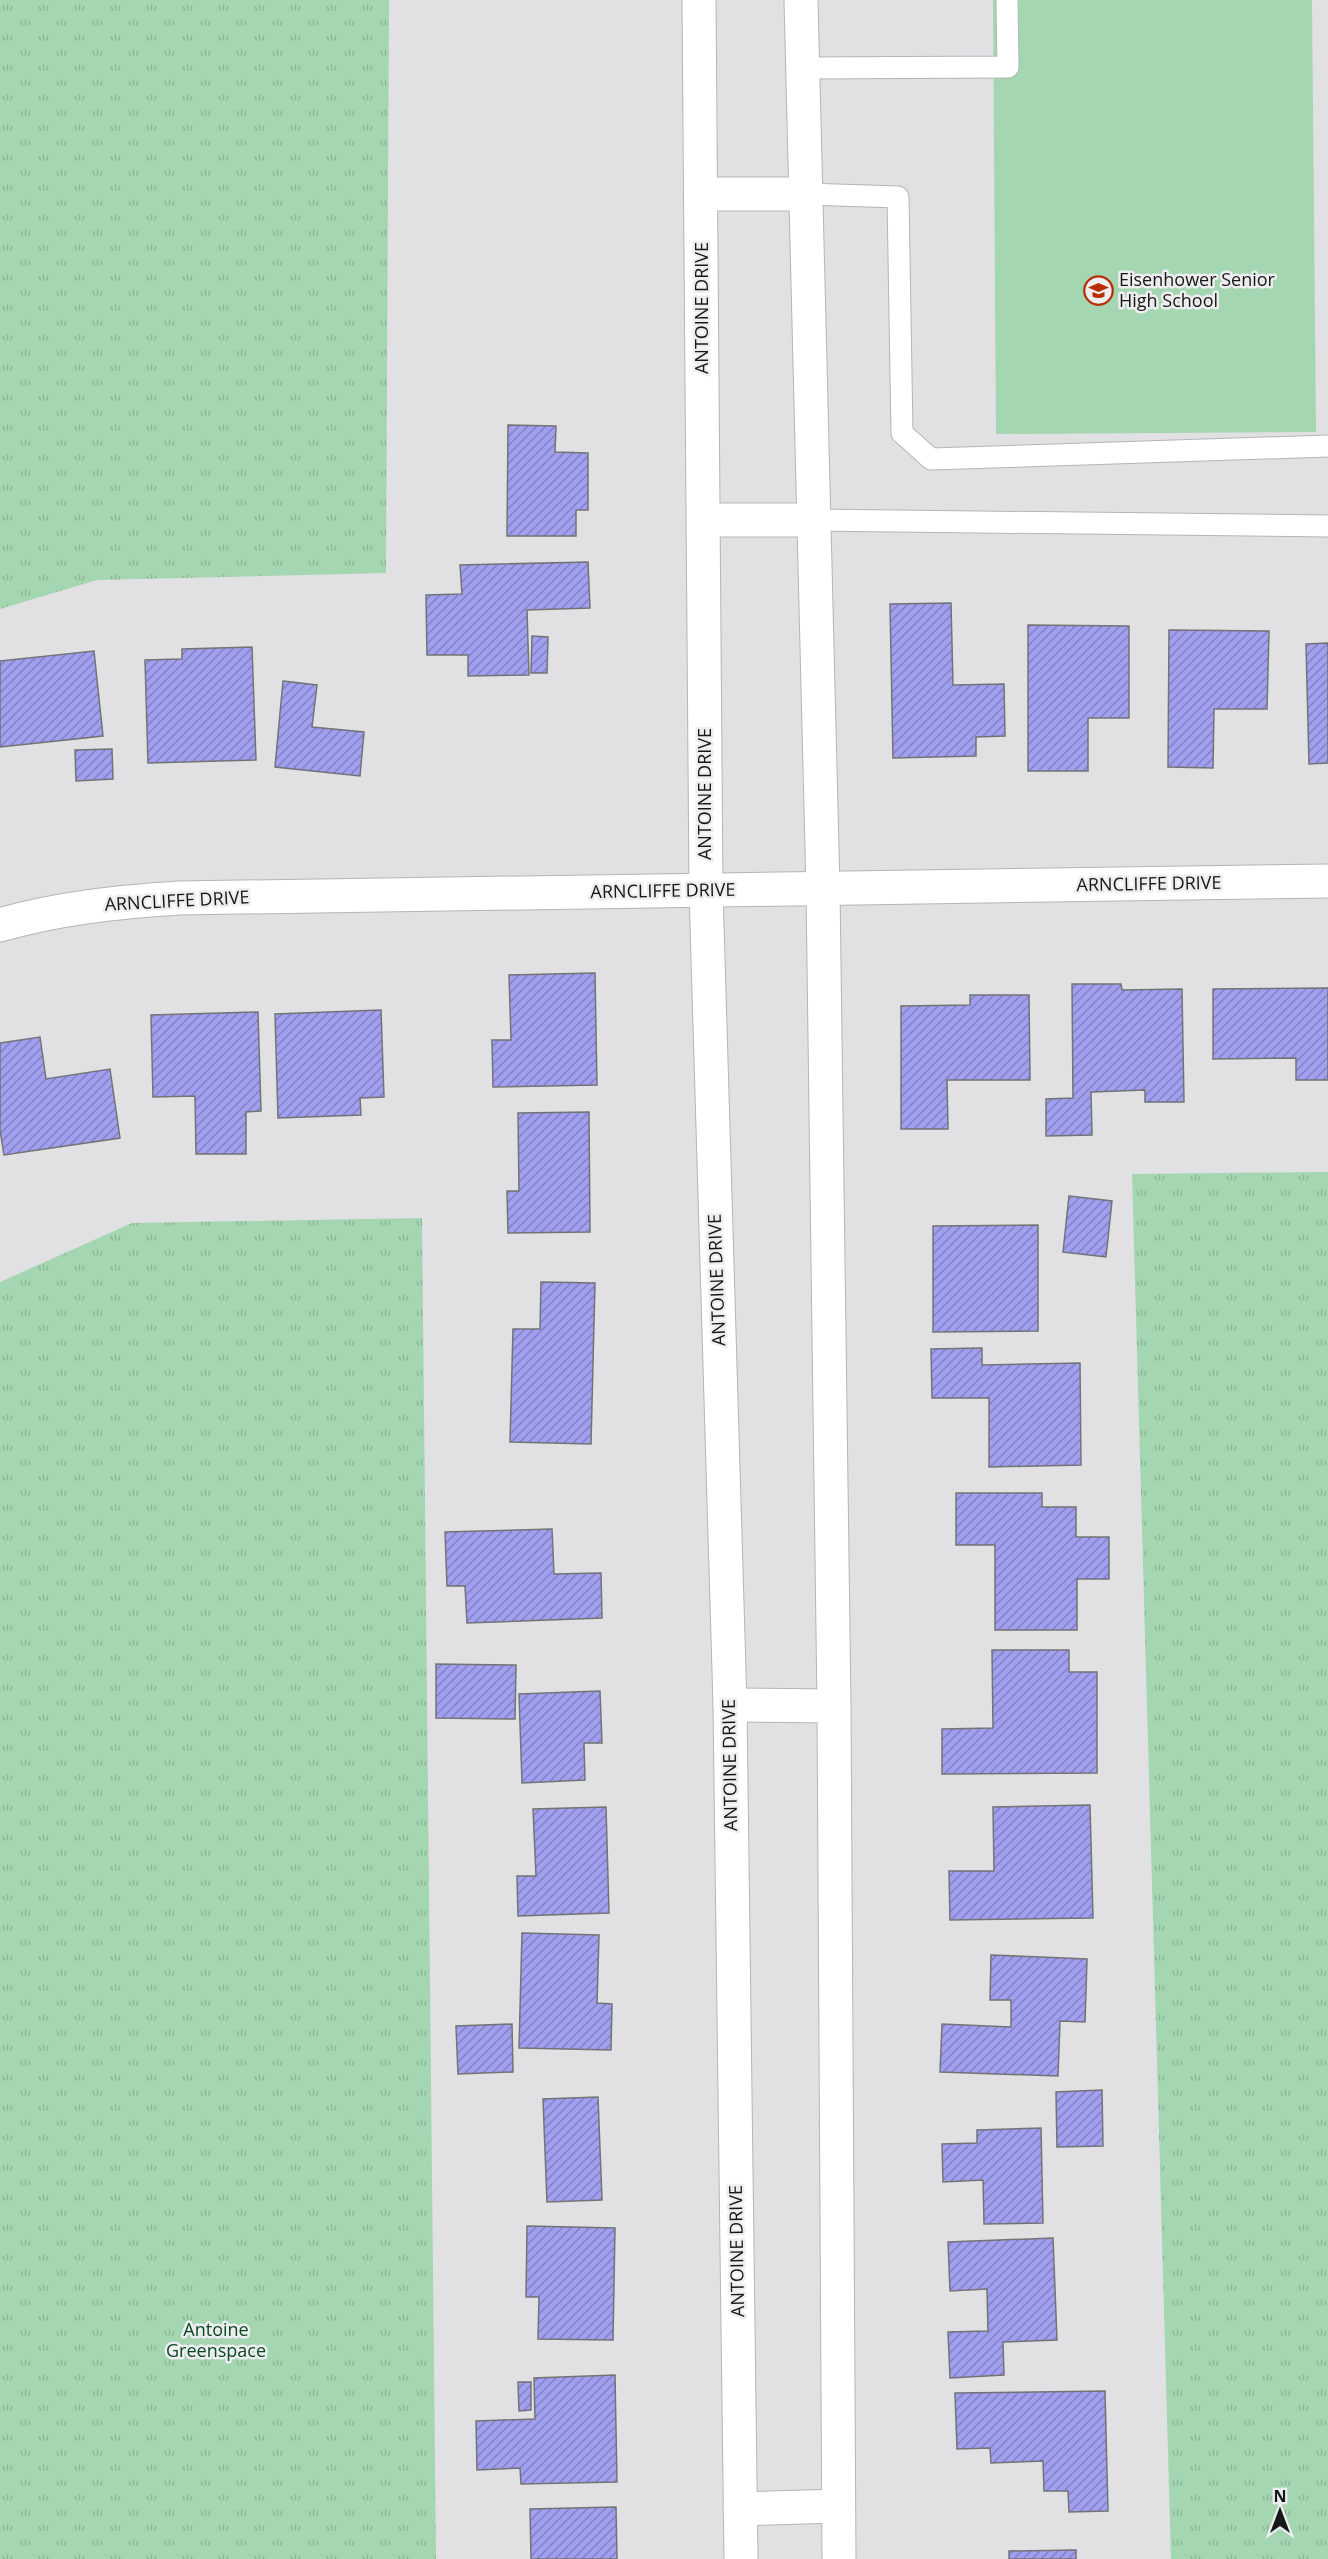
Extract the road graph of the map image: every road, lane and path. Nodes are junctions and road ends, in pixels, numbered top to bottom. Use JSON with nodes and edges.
{"nodes":[{"id":1,"x":699,"y":0,"type":"edge"},
{"id":2,"x":801,"y":0,"type":"edge"},
{"id":3,"x":1007,"y":0,"type":"edge"},
{"id":4,"x":803,"y":68,"type":"junction"},
{"id":5,"x":701,"y":194,"type":"junction"},
{"id":6,"x":806,"y":194,"type":"junction"},
{"id":7,"x":1328,"y":446,"type":"edge"},
{"id":8,"x":703,"y":520,"type":"junction"},
{"id":9,"x":814,"y":520,"type":"junction"},
{"id":10,"x":1328,"y":526,"type":"edge"},
{"id":11,"x":1328,"y":881,"type":"edge"},
{"id":12,"x":823,"y":889,"type":"junction"},
{"id":13,"x":706,"y":890,"type":"junction"},
{"id":14,"x":0,"y":925,"type":"edge"},
{"id":15,"x":729,"y":1705,"type":"junction"},
{"id":16,"x":834,"y":1706,"type":"junction"},
{"id":17,"x":838,"y":2506,"type":"junction"},
{"id":18,"x":740,"y":2509,"type":"junction"},
{"id":19,"x":741,"y":2559,"type":"edge"},
{"id":20,"x":839,"y":2559,"type":"edge"}],
"edges":[{"from":1,"to":5,"type":"main road","name":"ANTOINE DRIVE"},
{"from":2,"to":4,"type":"main road"},
{"from":3,"to":4,"type":"lane"},
{"from":4,"to":6,"type":"main road"},
{"from":5,"to":6,"type":"main road"},
{"from":5,"to":8,"type":"main road","name":"ANTOINE DRIVE"},
{"from":6,"to":7,"type":"lane"},
{"from":6,"to":9,"type":"main road"},
{"from":8,"to":9,"type":"main road"},
{"from":8,"to":13,"type":"main road","name":"ANTOINE DRIVE"},
{"from":9,"to":10,"type":"lane"},
{"from":9,"to":12,"type":"main road"},
{"from":11,"to":12,"type":"main road","name":"ARNCLIFFE DRIVE"},
{"from":12,"to":13,"type":"main road","name":"ARNCLIFFE DRIVE"},
{"from":12,"to":16,"type":"main road"},
{"from":13,"to":14,"type":"main road","name":"ARNCLIFFE DRIVE"},
{"from":13,"to":15,"type":"main road","name":"ANTOINE DRIVE"},
{"from":15,"to":16,"type":"main road"},
{"from":15,"to":18,"type":"main road","name":"ANTOINE DRIVE"},
{"from":16,"to":17,"type":"main road"},
{"from":17,"to":18,"type":"main road"},
{"from":17,"to":20,"type":"main road"},
{"from":18,"to":19,"type":"main road","name":"ANTOINE DRIVE"}]}
